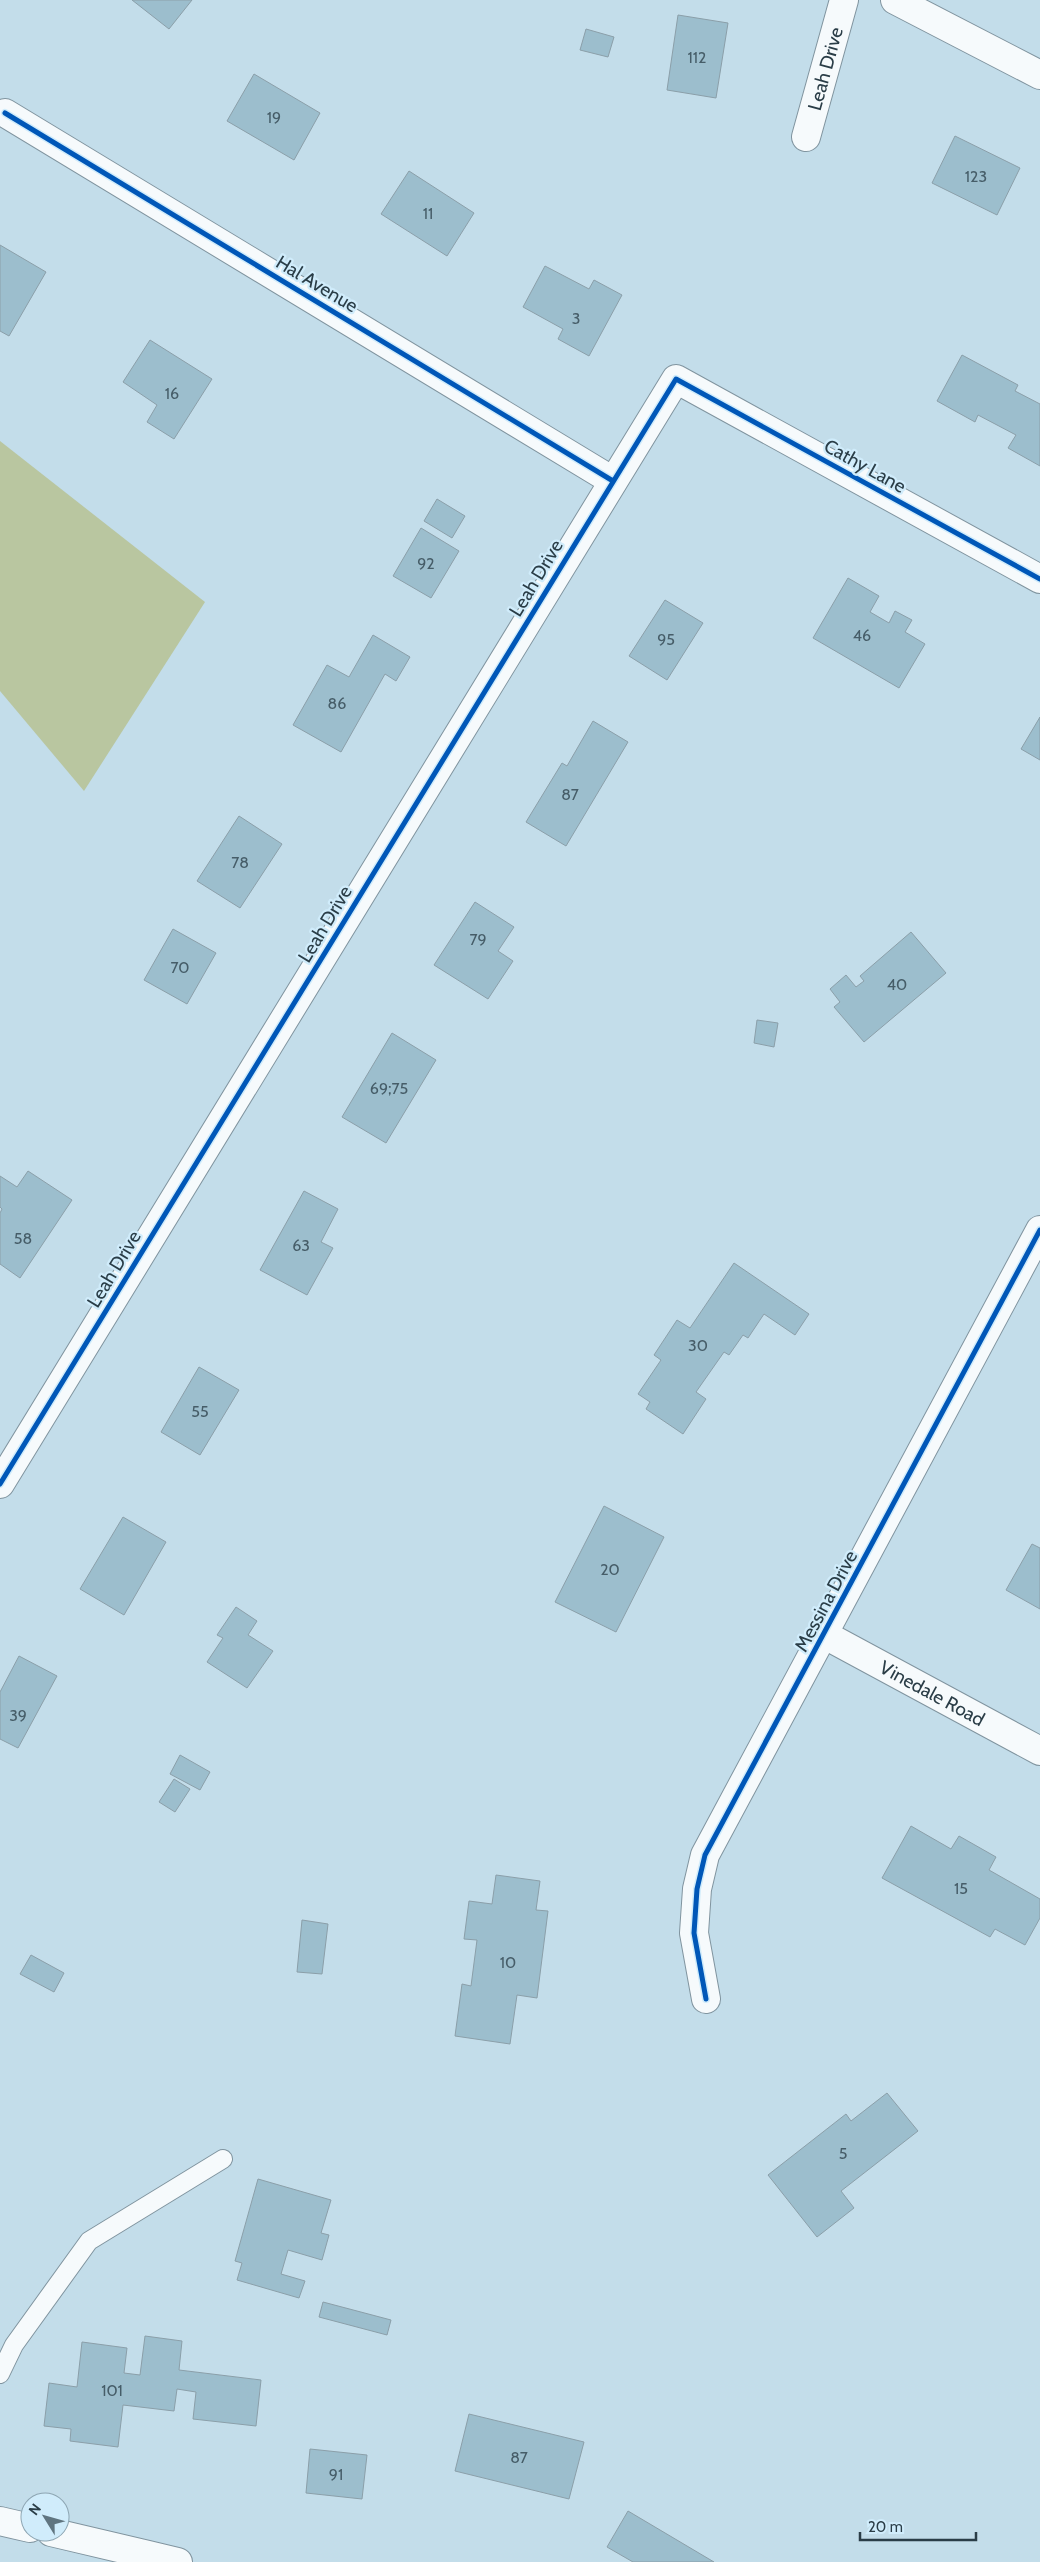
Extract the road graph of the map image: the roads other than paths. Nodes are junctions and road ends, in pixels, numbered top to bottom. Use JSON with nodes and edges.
{"nodes":[{"id":1,"x":844,"y":0,"type":"edge"},
{"id":2,"x":895,"y":0,"type":"edge"},
{"id":3,"x":1040,"y":75,"type":"edge"},
{"id":4,"x":5,"y":113,"type":"dead end"},
{"id":5,"x":806,"y":137,"type":"dead end"},
{"id":6,"x":676,"y":379,"type":"joint"},
{"id":7,"x":613,"y":481,"type":"junction"},
{"id":8,"x":1040,"y":579,"type":"edge"},
{"id":9,"x":1040,"y":1230,"type":"edge"},
{"id":10,"x":0,"y":1484,"type":"edge"},
{"id":11,"x":825,"y":1635,"type":"junction"},
{"id":12,"x":1040,"y":1751,"type":"edge"},
{"id":13,"x":706,"y":1999,"type":"dead end"},
{"id":14,"x":224,"y":2159,"type":"dead end"},
{"id":15,"x":0,"y":2374,"type":"edge"},
{"id":16,"x":0,"y":2521,"type":"edge"},
{"id":17,"x":20,"y":2526,"type":"edge"},
{"id":18,"x":70,"y":2536,"type":"edge"},
{"id":19,"x":178,"y":2562,"type":"edge"}],
"edges":[{"from":1,"to":5,"type":"street","name":"Leah Drive"},
{"from":2,"to":3,"type":"street"},
{"from":4,"to":7,"type":"street","name":"Hal Avenue"},
{"from":6,"to":7,"type":"street","name":"Leah Drive"},
{"from":6,"to":8,"type":"street","name":"Cathy Lane"},
{"from":7,"to":10,"type":"street","name":"Leah Drive"},
{"from":9,"to":11,"type":"street","name":"Messina Drive"},
{"from":11,"to":12,"type":"street","name":"Vinedale Road"},
{"from":11,"to":13,"type":"street","name":"Messina Drive"},
{"from":14,"to":15,"type":"lane"},
{"from":16,"to":17,"type":"street"},
{"from":18,"to":19,"type":"street"}]}
